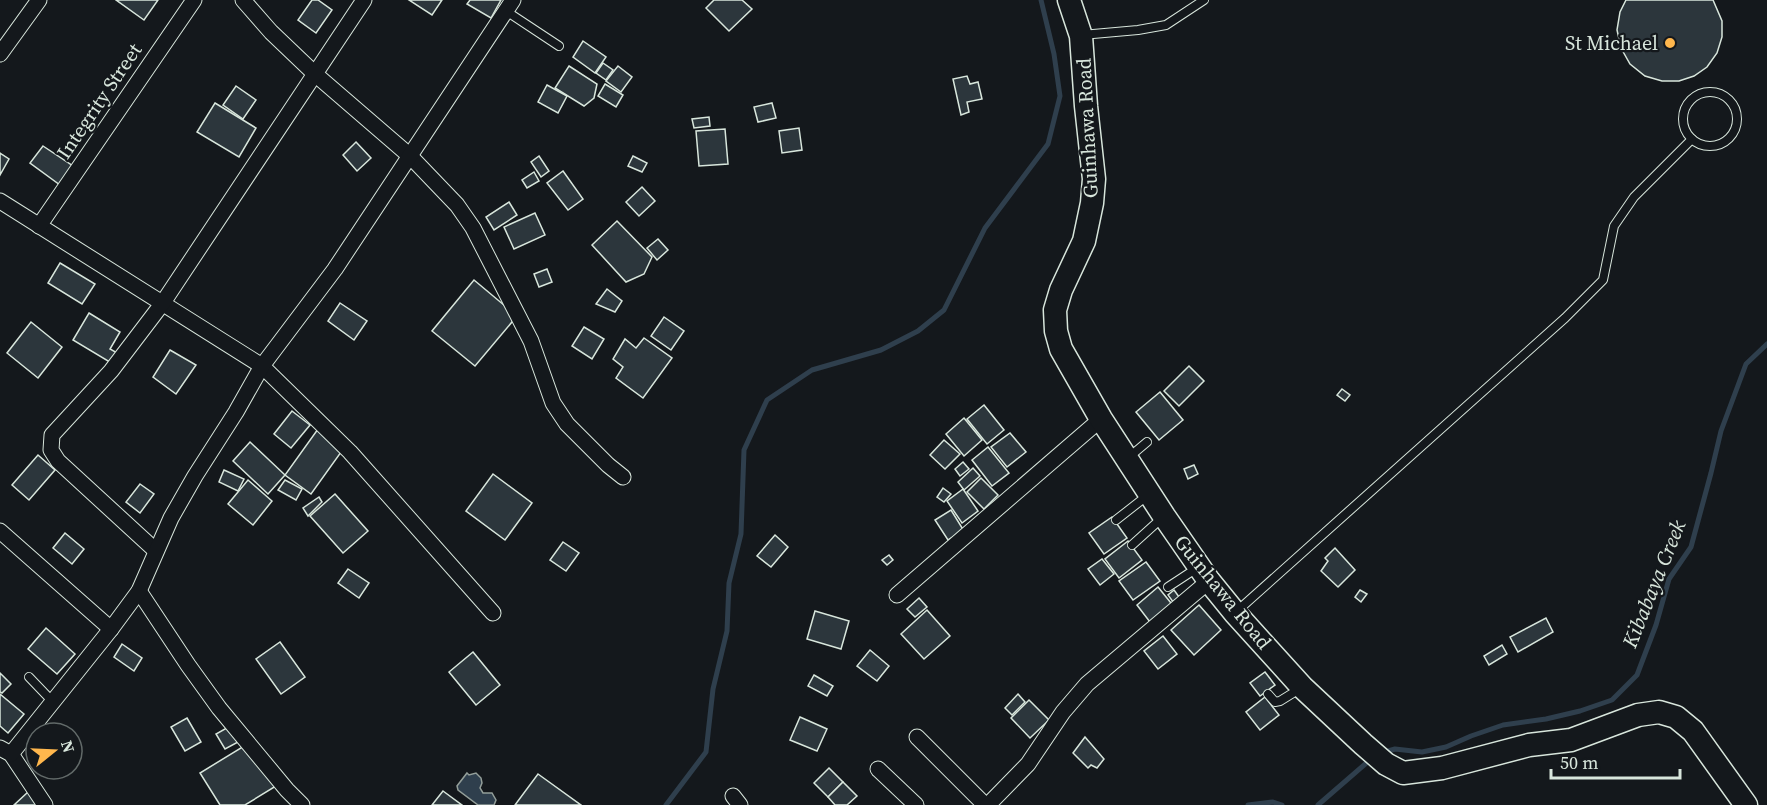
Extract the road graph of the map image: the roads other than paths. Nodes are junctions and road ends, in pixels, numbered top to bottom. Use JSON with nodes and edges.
{"nodes":[{"id":1,"x":39,"y":0,"type":"edge"},
{"id":2,"x":194,"y":0,"type":"edge"},
{"id":3,"x":243,"y":0,"type":"edge"},
{"id":4,"x":364,"y":0,"type":"edge"},
{"id":5,"x":1069,"y":0,"type":"edge"},
{"id":6,"x":1204,"y":0,"type":"edge"},
{"id":7,"x":509,"y":6,"type":"edge"},
{"id":8,"x":1081,"y":36,"type":"junction"},
{"id":9,"x":559,"y":46,"type":"dead end"},
{"id":10,"x":0,"y":54,"type":"edge"},
{"id":11,"x":315,"y":74,"type":"junction"},
{"id":12,"x":1692,"y":139,"type":"junction"},
{"id":13,"x":410,"y":156,"type":"junction"},
{"id":14,"x":0,"y":201,"type":"edge"},
{"id":15,"x":39,"y":226,"type":"junction"},
{"id":16,"x":162,"y":304,"type":"junction"},
{"id":17,"x":262,"y":366,"type":"junction"},
{"id":18,"x":1101,"y":418,"type":"junction"},
{"id":19,"x":1148,"y":442,"type":"dead end"},
{"id":20,"x":1126,"y":459,"type":"junction"},
{"id":21,"x":623,"y":477,"type":"dead end"},
{"id":22,"x":1149,"y":494,"type":"junction"},
{"id":23,"x":1164,"y":516,"type":"junction"},
{"id":24,"x":1116,"y":520,"type":"dead end"},
{"id":25,"x":0,"y":531,"type":"edge"},
{"id":26,"x":1132,"y":545,"type":"dead end"},
{"id":27,"x":156,"y":551,"type":"junction"},
{"id":28,"x":1204,"y":574,"type":"junction"},
{"id":29,"x":1168,"y":588,"type":"dead end"},
{"id":30,"x":139,"y":591,"type":"junction"},
{"id":31,"x":897,"y":595,"type":"dead end"},
{"id":32,"x":493,"y":613,"type":"dead end"},
{"id":33,"x":1235,"y":613,"type":"junction"},
{"id":34,"x":111,"y":629,"type":"junction"},
{"id":35,"x":29,"y":677,"type":"dead end"},
{"id":36,"x":1302,"y":687,"type":"junction"},
{"id":37,"x":1268,"y":694,"type":"dead end"},
{"id":38,"x":52,"y":701,"type":"junction"},
{"id":39,"x":917,"y":736,"type":"dead end"},
{"id":40,"x":5,"y":751,"type":"edge"},
{"id":41,"x":878,"y":769,"type":"dead end"},
{"id":42,"x":45,"y":805,"type":"edge"},
{"id":43,"x":302,"y":805,"type":"edge"},
{"id":44,"x":916,"y":805,"type":"edge"},
{"id":45,"x":986,"y":805,"type":"edge"},
{"id":46,"x":1746,"y":805,"type":"edge"}],
"edges":[{"from":1,"to":10,"type":"street"},
{"from":2,"to":15,"type":"street","name":"Integrity Street"},
{"from":3,"to":11,"type":"street"},
{"from":4,"to":11,"type":"street"},
{"from":5,"to":8,"type":"street","name":"Guinhawa Road"},
{"from":6,"to":8,"type":"lane"},
{"from":7,"to":9,"type":"lane"},
{"from":7,"to":13,"type":"street"},
{"from":8,"to":18,"type":"street","name":"Guinhawa Road"},
{"from":11,"to":13,"type":"street"},
{"from":11,"to":16,"type":"street"},
{"from":12,"to":12,"type":"lane"},
{"from":12,"to":33,"type":"lane"},
{"from":13,"to":17,"type":"street"},
{"from":13,"to":21,"type":"street"},
{"from":14,"to":15,"type":"street"},
{"from":15,"to":16,"type":"street"},
{"from":16,"to":17,"type":"street"},
{"from":16,"to":27,"type":"street"},
{"from":17,"to":27,"type":"street"},
{"from":17,"to":32,"type":"street"},
{"from":18,"to":20,"type":"street","name":"Guinhawa Road"},
{"from":18,"to":31,"type":"street"},
{"from":19,"to":20,"type":"lane"},
{"from":20,"to":22,"type":"street","name":"Guinhawa Road"},
{"from":22,"to":23,"type":"street","name":"Guinhawa Road"},
{"from":22,"to":24,"type":"lane"},
{"from":23,"to":26,"type":"lane"},
{"from":23,"to":28,"type":"street","name":"Guinhawa Road"},
{"from":25,"to":34,"type":"street"},
{"from":27,"to":30,"type":"street"},
{"from":28,"to":29,"type":"lane"},
{"from":28,"to":33,"type":"street","name":"Guinhawa Road"},
{"from":28,"to":45,"type":"street"},
{"from":30,"to":34,"type":"street"},
{"from":30,"to":43,"type":"street"},
{"from":33,"to":36,"type":"street","name":"Guinhawa Road"},
{"from":34,"to":38,"type":"street"},
{"from":35,"to":38,"type":"lane"},
{"from":36,"to":37,"type":"lane"},
{"from":36,"to":46,"type":"street","name":"Guinhawa Road"},
{"from":38,"to":40,"type":"street"},
{"from":39,"to":45,"type":"street"},
{"from":40,"to":42,"type":"street"},
{"from":41,"to":44,"type":"street"}]}
